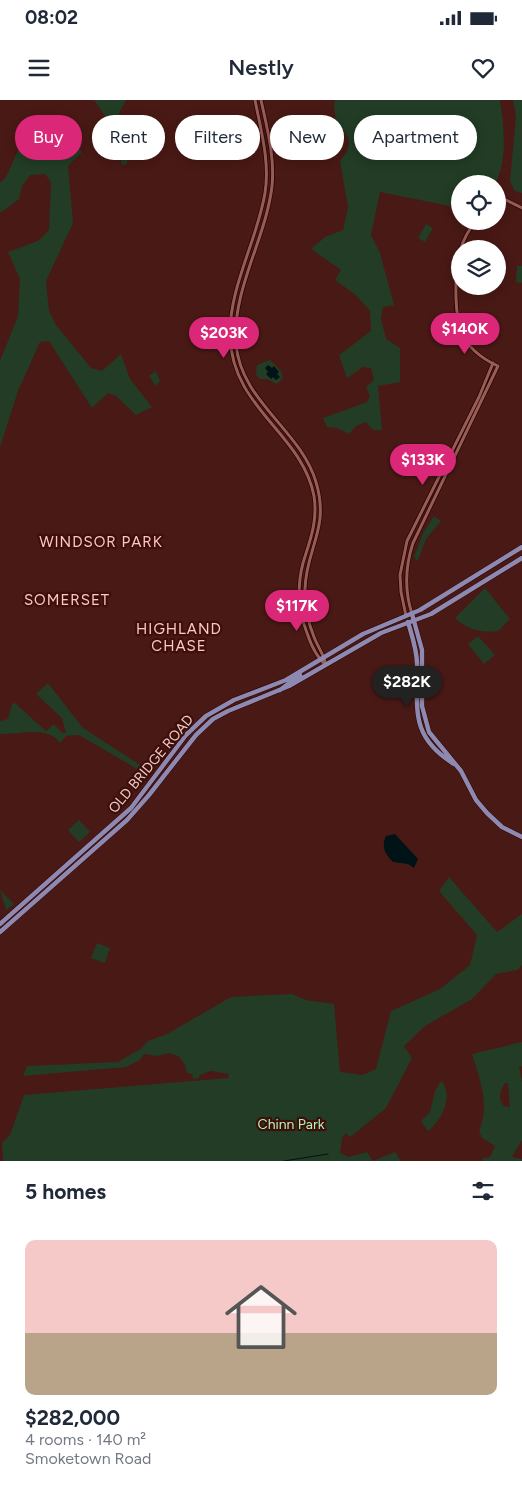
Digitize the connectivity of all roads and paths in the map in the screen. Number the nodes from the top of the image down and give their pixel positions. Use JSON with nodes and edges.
{"nodes":[{"id":1,"x":255,"y":100,"type":"edge"},
{"id":2,"x":261,"y":100,"type":"edge"},
{"id":3,"x":506,"y":200,"type":"edge"},
{"id":4,"x":522,"y":208,"type":"edge"},
{"id":5,"x":469,"y":230,"type":"edge"},
{"id":6,"x":492,"y":364,"type":"junction"},
{"id":7,"x":522,"y":547,"type":"edge"},
{"id":8,"x":522,"y":558,"type":"edge"},
{"id":9,"x":409,"y":615,"type":"junction"},
{"id":10,"x":411,"y":622,"type":"junction"},
{"id":11,"x":323,"y":661,"type":"junction"},
{"id":12,"x":522,"y":836,"type":"edge"},
{"id":13,"x":0,"y":924,"type":"edge"},
{"id":14,"x":0,"y":932,"type":"edge"}],
"edges":[{"from":1,"to":11,"type":"street"},
{"from":2,"to":11,"type":"street"},
{"from":3,"to":4,"type":"street"},
{"from":5,"to":6,"type":"street"},
{"from":6,"to":9,"type":"street"},
{"from":6,"to":9,"type":"street"},
{"from":7,"to":9,"type":"main road","name":"OLD BRIDGE ROAD"},
{"from":8,"to":10,"type":"main road","name":"OLD BRIDGE ROAD"},
{"from":9,"to":10,"type":"main road"},
{"from":9,"to":11,"type":"main road","name":"OLD BRIDGE ROAD"},
{"from":10,"to":11,"type":"main road","name":"OLD BRIDGE ROAD"},
{"from":10,"to":12,"type":"main road"},
{"from":11,"to":13,"type":"main road","name":"OLD BRIDGE ROAD"},
{"from":11,"to":14,"type":"main road","name":"OLD BRIDGE ROAD"}]}
